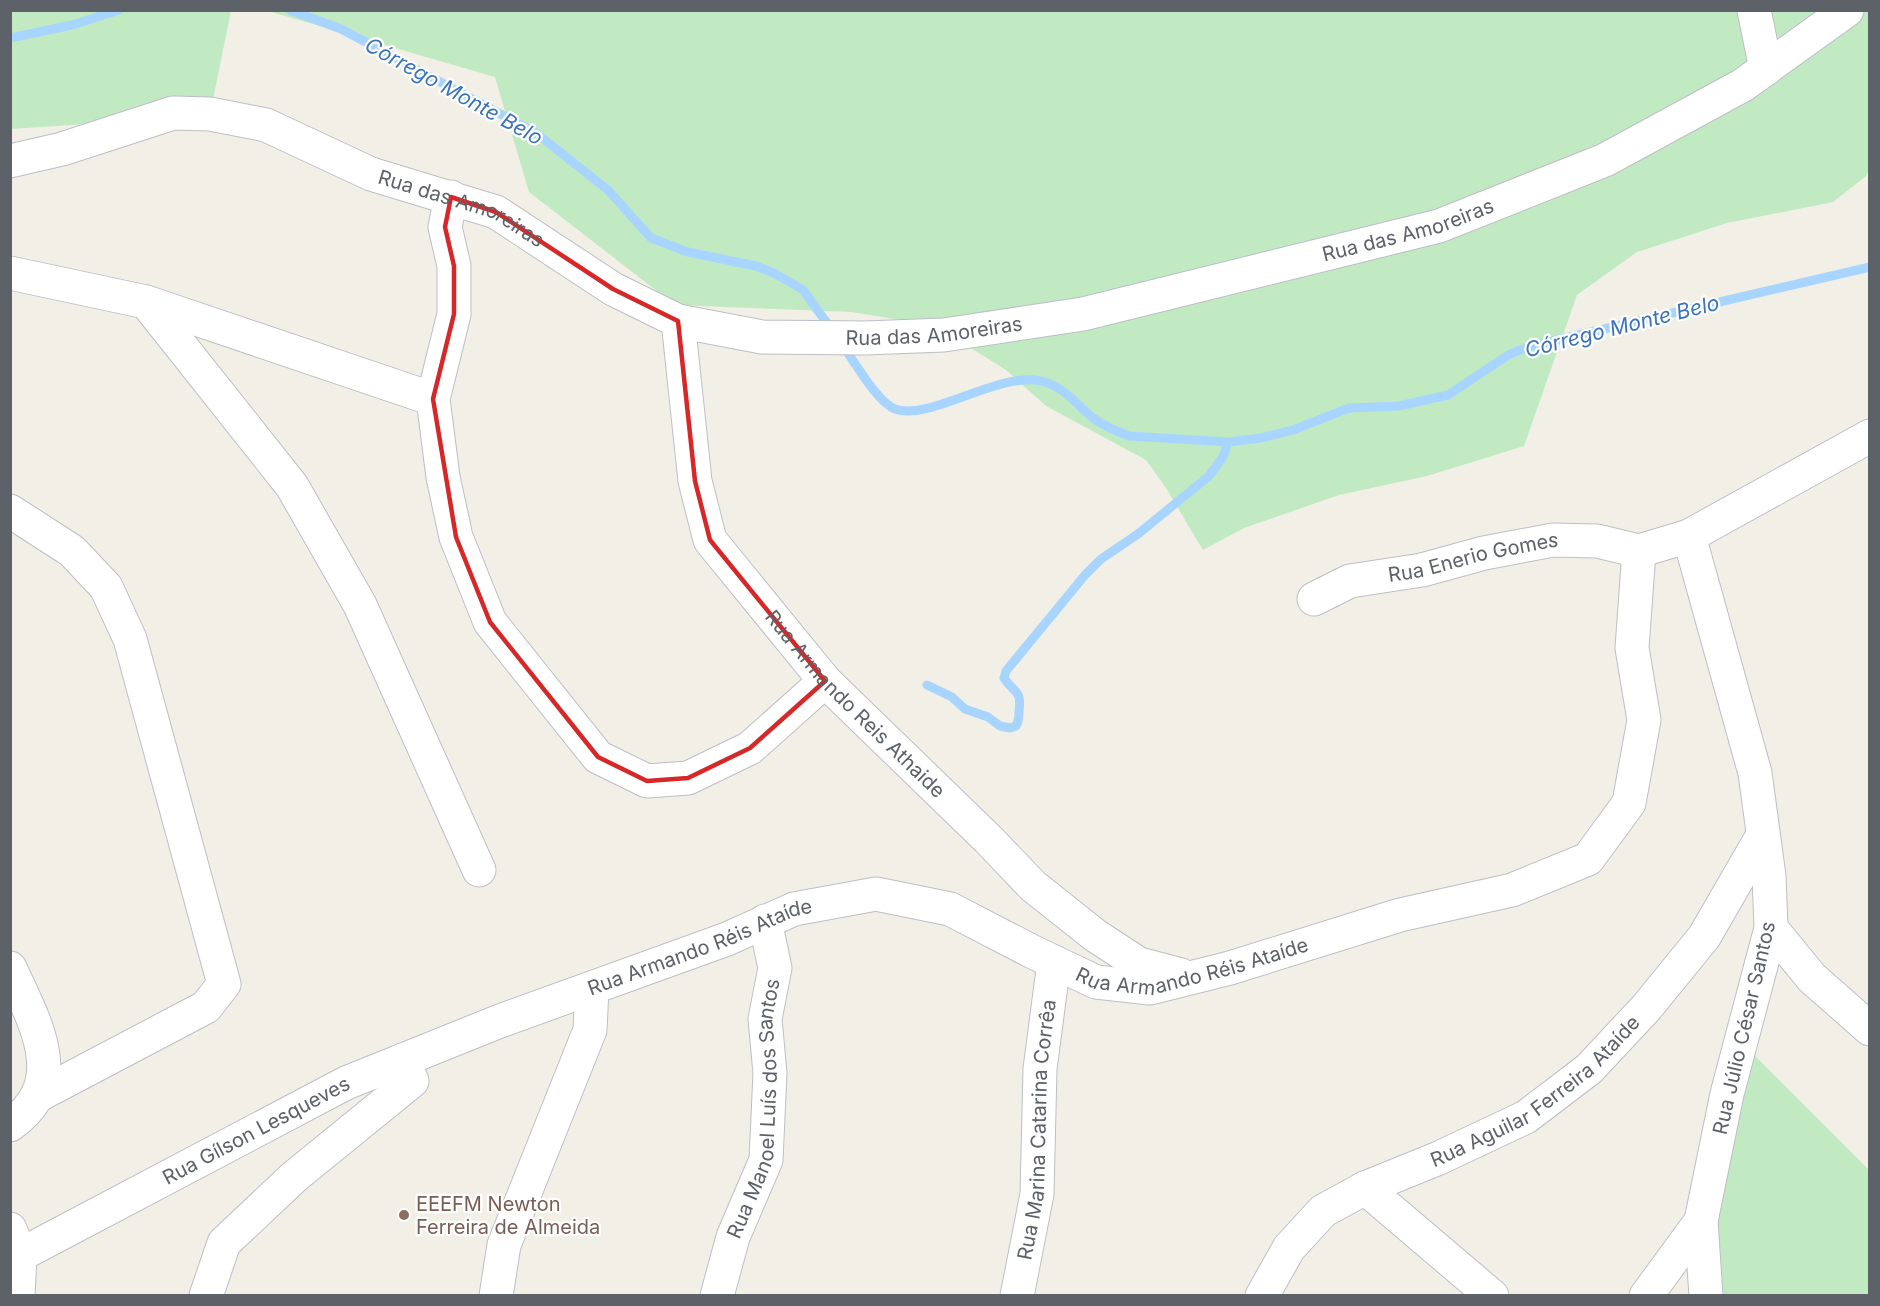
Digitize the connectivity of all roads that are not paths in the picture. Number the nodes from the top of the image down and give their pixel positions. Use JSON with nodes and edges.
{"nodes":[{"id":1,"x":1754,"y":10,"type":"edge"},
{"id":2,"x":1847,"y":10,"type":"edge"},
{"id":3,"x":1766,"y":69,"type":"junction"},
{"id":4,"x":10,"y":161,"type":"edge"},
{"id":5,"x":451,"y":197,"type":"junction"},
{"id":6,"x":10,"y":273,"type":"edge"},
{"id":7,"x":146,"y":302,"type":"junction"},
{"id":8,"x":678,"y":321,"type":"junction"},
{"id":9,"x":433,"y":399,"type":"junction"},
{"id":10,"x":1869,"y":436,"type":"edge"},
{"id":11,"x":10,"y":511,"type":"edge"},
{"id":12,"x":1689,"y":536,"type":"junction"},
{"id":13,"x":1639,"y":551,"type":"junction"},
{"id":14,"x":1314,"y":599,"type":"dead end"},
{"id":15,"x":825,"y":681,"type":"junction"},
{"id":16,"x":1763,"y":835,"type":"junction"},
{"id":17,"x":479,"y":870,"type":"dead end"},
{"id":18,"x":765,"y":921,"type":"junction"},
{"id":19,"x":1771,"y":928,"type":"junction"},
{"id":20,"x":1054,"y":962,"type":"junction"},
{"id":21,"x":10,"y":968,"type":"edge"},
{"id":22,"x":1191,"y":978,"type":"junction"},
{"id":23,"x":592,"y":989,"type":"junction"},
{"id":24,"x":500,"y":1021,"type":"joint"},
{"id":25,"x":1869,"y":1029,"type":"edge"},
{"id":26,"x":408,"y":1070,"type":"junction"},
{"id":27,"x":39,"y":1095,"type":"junction"},
{"id":28,"x":10,"y":1125,"type":"edge"},
{"id":29,"x":1365,"y":1188,"type":"junction"},
{"id":30,"x":1701,"y":1221,"type":"junction"},
{"id":31,"x":15,"y":1242,"type":"edge"},
{"id":32,"x":18,"y":1296,"type":"edge"},
{"id":33,"x":206,"y":1296,"type":"edge"},
{"id":34,"x":496,"y":1296,"type":"edge"},
{"id":35,"x":717,"y":1296,"type":"edge"},
{"id":36,"x":1017,"y":1296,"type":"edge"},
{"id":37,"x":1262,"y":1296,"type":"edge"},
{"id":38,"x":1492,"y":1296,"type":"edge"},
{"id":39,"x":1646,"y":1296,"type":"edge"},
{"id":40,"x":1706,"y":1296,"type":"edge"}],
"edges":[{"from":1,"to":3,"type":"street"},
{"from":2,"to":3,"type":"street","name":"Rua das Amoreiras"},
{"from":3,"to":8,"type":"street","name":"Rua das Amoreiras"},
{"from":4,"to":5,"type":"street","name":"Rua das Amoreiras"},
{"from":5,"to":8,"type":"street","name":"Rua das Amoreiras"},
{"from":5,"to":9,"type":"street"},
{"from":6,"to":7,"type":"street"},
{"from":7,"to":9,"type":"street"},
{"from":7,"to":17,"type":"street"},
{"from":8,"to":15,"type":"street","name":"Rua Armando Reis Athaide"},
{"from":9,"to":15,"type":"street"},
{"from":10,"to":12,"type":"street"},
{"from":11,"to":27,"type":"street"},
{"from":12,"to":13,"type":"street"},
{"from":12,"to":16,"type":"street","name":"Rua Júlio César Santos"},
{"from":13,"to":14,"type":"street","name":"Rua Enerio Gomes"},
{"from":13,"to":22,"type":"street","name":"Rua Armando Réis Ataíde"},
{"from":15,"to":22,"type":"street","name":"Rua Armando Reis Athaide"},
{"from":16,"to":19,"type":"street","name":"Rua Júlio César Santos"},
{"from":16,"to":29,"type":"street","name":"Rua Aguilar Ferreira Ataíde"},
{"from":18,"to":20,"type":"street","name":"Rua Armando Réis Ataíde"},
{"from":18,"to":23,"type":"street","name":"Rua Armando Réis Ataíde"},
{"from":18,"to":35,"type":"street","name":"Rua Manoel Luís dos Santos"},
{"from":19,"to":25,"type":"street"},
{"from":19,"to":30,"type":"street","name":"Rua Júlio César Santos"},
{"from":20,"to":22,"type":"street","name":"Rua Armando Réis Ataíde"},
{"from":20,"to":36,"type":"street","name":"Rua Marina Catarina Corrêa"},
{"from":21,"to":27,"type":"street"},
{"from":23,"to":24,"type":"street","name":"Rua Armando Réis Ataíde"},
{"from":23,"to":34,"type":"street"},
{"from":24,"to":26,"type":"street","name":"Rua Gílson Lesqueves"},
{"from":26,"to":31,"type":"street","name":"Rua Gílson Lesqueves"},
{"from":26,"to":33,"type":"street"},
{"from":27,"to":28,"type":"street"},
{"from":29,"to":37,"type":"street","name":"Rua Aguilar Ferreira Ataíde"},
{"from":29,"to":38,"type":"street"},
{"from":30,"to":39,"type":"street"},
{"from":30,"to":40,"type":"street"},
{"from":31,"to":32,"type":"street"}]}
